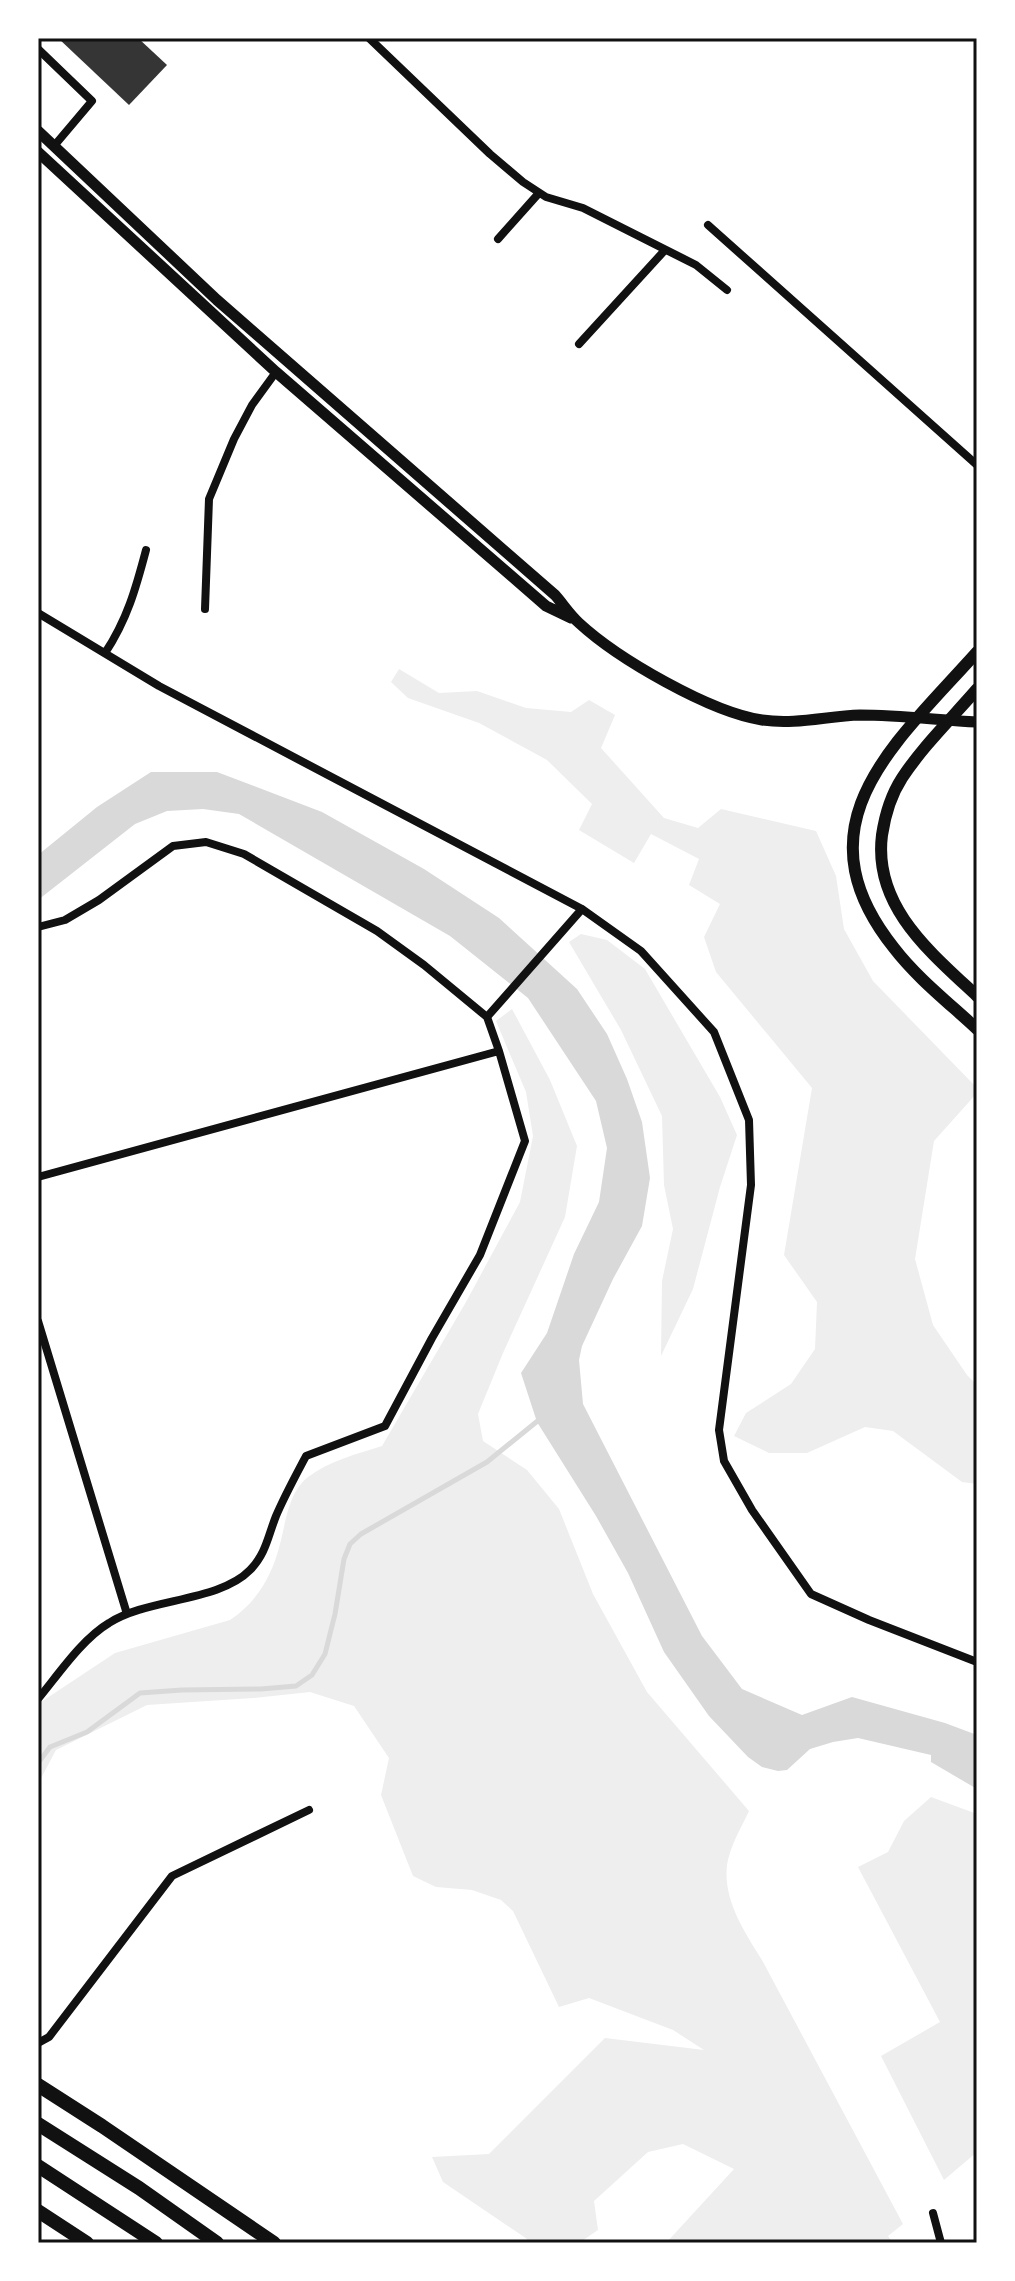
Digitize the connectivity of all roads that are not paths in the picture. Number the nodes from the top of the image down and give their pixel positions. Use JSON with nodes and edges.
{"nodes":[{"id":1,"x":369,"y":38,"type":"edge"},
{"id":2,"x":38,"y":49,"type":"edge"},
{"id":3,"x":38,"y":131,"type":"edge"},
{"id":4,"x":54,"y":146,"type":"junction"},
{"id":5,"x":38,"y":152,"type":"edge"},
{"id":6,"x":539,"y":193,"type":"junction"},
{"id":7,"x":708,"y":225,"type":"dead end"},
{"id":8,"x":498,"y":239,"type":"dead end"},
{"id":9,"x":665,"y":250,"type":"junction"},
{"id":10,"x":727,"y":290,"type":"dead end"},
{"id":11,"x":217,"y":300,"type":"junction"},
{"id":12,"x":207,"y":310,"type":"junction"},
{"id":13,"x":579,"y":344,"type":"dead end"},
{"id":14,"x":276,"y":372,"type":"junction"},
{"id":15,"x":977,"y":465,"type":"edge"},
{"id":16,"x":458,"y":511,"type":"junction"},
{"id":17,"x":449,"y":523,"type":"junction"},
{"id":18,"x":146,"y":550,"type":"dead end"},
{"id":19,"x":205,"y":609,"type":"dead end"},
{"id":20,"x":38,"y":613,"type":"edge"},
{"id":21,"x":578,"y":622,"type":"junction"},
{"id":22,"x":977,"y":652,"type":"edge"},
{"id":23,"x":105,"y":653,"type":"junction"},
{"id":24,"x":977,"y":689,"type":"edge"},
{"id":25,"x":917,"y":719,"type":"junction"},
{"id":26,"x":949,"y":721,"type":"junction"},
{"id":27,"x":977,"y":722,"type":"edge"},
{"id":28,"x":582,"y":909,"type":"junction"},
{"id":29,"x":38,"y":927,"type":"edge"},
{"id":30,"x":977,"y":996,"type":"edge"},
{"id":31,"x":487,"y":1017,"type":"junction"},
{"id":32,"x":977,"y":1029,"type":"edge"},
{"id":33,"x":499,"y":1051,"type":"junction"},
{"id":34,"x":38,"y":1177,"type":"edge"},
{"id":35,"x":38,"y":1321,"type":"edge"},
{"id":36,"x":127,"y":1614,"type":"junction"},
{"id":37,"x":977,"y":1662,"type":"edge"},
{"id":38,"x":38,"y":1699,"type":"edge"},
{"id":39,"x":309,"y":1810,"type":"dead end"},
{"id":40,"x":38,"y":2043,"type":"edge"},
{"id":41,"x":38,"y":2085,"type":"edge"},
{"id":42,"x":38,"y":2117,"type":"edge"},
{"id":43,"x":38,"y":2124,"type":"edge"},
{"id":44,"x":38,"y":2166,"type":"edge"},
{"id":45,"x":38,"y":2175,"type":"edge"},
{"id":46,"x":139,"y":2188,"type":"junction"},
{"id":47,"x":933,"y":2213,"type":"dead end"},
{"id":48,"x":43,"y":2214,"type":"edge"},
{"id":49,"x":115,"y":2215,"type":"junction"},
{"id":50,"x":87,"y":2243,"type":"edge"},
{"id":51,"x":156,"y":2243,"type":"edge"},
{"id":52,"x":217,"y":2243,"type":"edge"},
{"id":53,"x":274,"y":2243,"type":"edge"},
{"id":54,"x":941,"y":2243,"type":"edge"}],
"edges":[{"from":1,"to":6,"type":"street"},
{"from":2,"to":4,"type":"street"},
{"from":3,"to":4,"type":"street"},
{"from":4,"to":11,"type":"street"},
{"from":5,"to":12,"type":"street"},
{"from":6,"to":8,"type":"street"},
{"from":6,"to":9,"type":"street"},
{"from":7,"to":15,"type":"street"},
{"from":9,"to":10,"type":"street"},
{"from":9,"to":13,"type":"street"},
{"from":11,"to":12,"type":"street"},
{"from":11,"to":16,"type":"street"},
{"from":12,"to":14,"type":"street"},
{"from":14,"to":17,"type":"street"},
{"from":14,"to":19,"type":"street"},
{"from":16,"to":17,"type":"street"},
{"from":16,"to":21,"type":"street"},
{"from":17,"to":21,"type":"street"},
{"from":18,"to":23,"type":"street"},
{"from":20,"to":23,"type":"street"},
{"from":21,"to":25,"type":"street"},
{"from":22,"to":25,"type":"main road"},
{"from":23,"to":28,"type":"street"},
{"from":24,"to":26,"type":"main road"},
{"from":25,"to":26,"type":"street"},
{"from":25,"to":32,"type":"main road"},
{"from":26,"to":27,"type":"street"},
{"from":26,"to":30,"type":"main road"},
{"from":28,"to":31,"type":"street"},
{"from":28,"to":37,"type":"street"},
{"from":29,"to":31,"type":"street"},
{"from":31,"to":33,"type":"street"},
{"from":33,"to":34,"type":"street"},
{"from":33,"to":36,"type":"street"},
{"from":35,"to":36,"type":"street"},
{"from":36,"to":38,"type":"street"},
{"from":39,"to":40,"type":"street"},
{"from":41,"to":53,"type":"highway"},
{"from":42,"to":46,"type":"highway"},
{"from":43,"to":46,"type":"highway"},
{"from":44,"to":49,"type":"highway"},
{"from":45,"to":49,"type":"highway"},
{"from":46,"to":52,"type":"highway"},
{"from":47,"to":54,"type":"street"},
{"from":48,"to":50,"type":"highway"},
{"from":49,"to":51,"type":"highway"}]}
